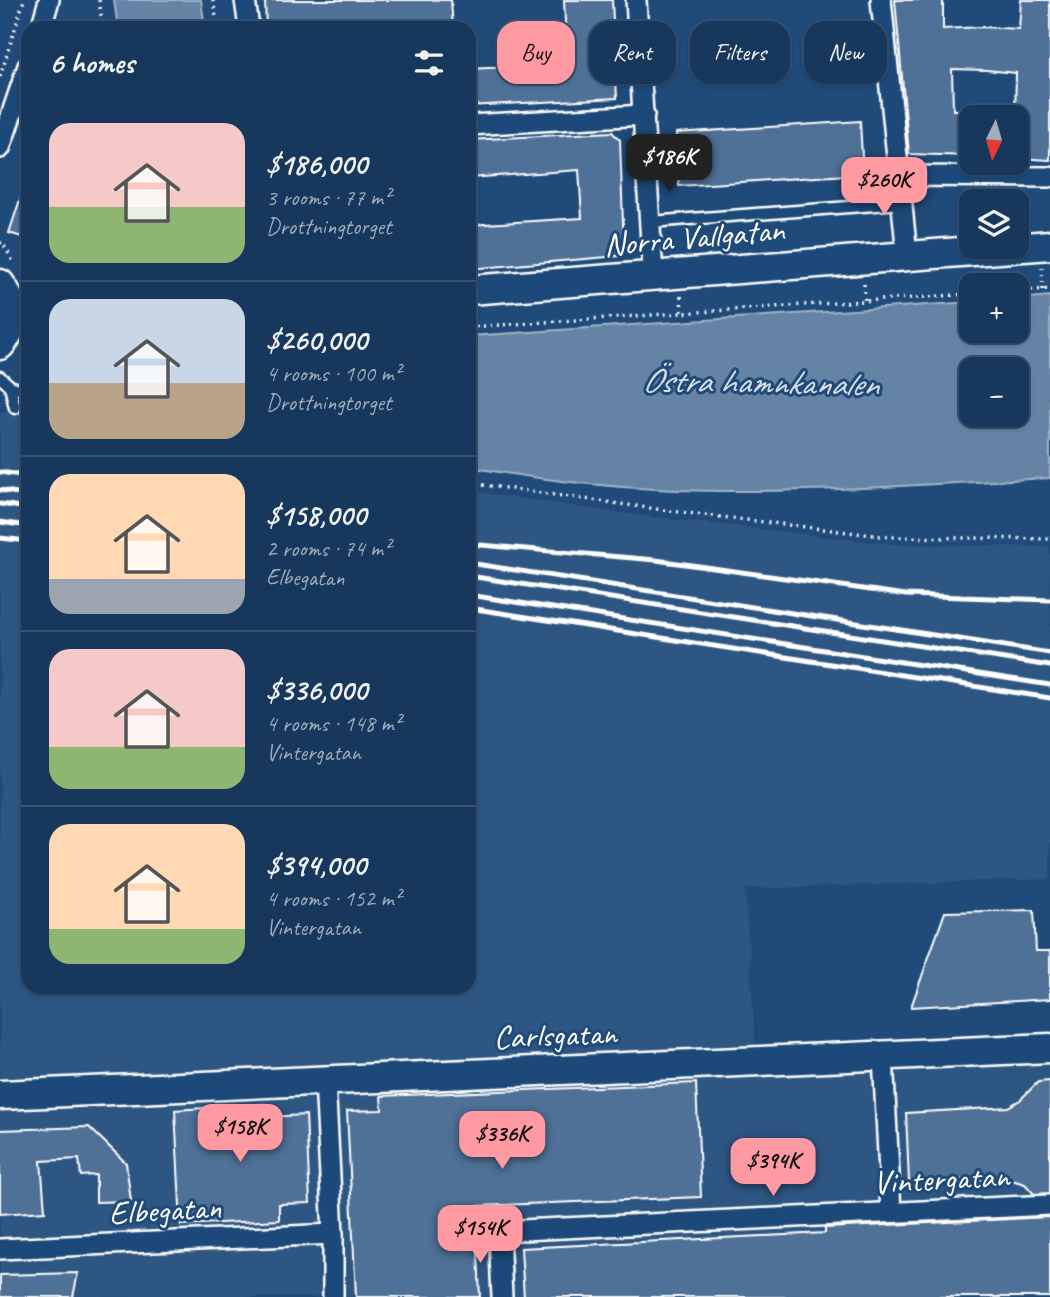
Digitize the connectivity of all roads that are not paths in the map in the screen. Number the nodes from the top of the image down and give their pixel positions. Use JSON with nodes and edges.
{"nodes":[{"id":1,"x":49,"y":0,"type":"edge"},
{"id":2,"x":245,"y":0,"type":"edge"},
{"id":3,"x":636,"y":0,"type":"edge"},
{"id":4,"x":881,"y":0,"type":"edge"},
{"id":5,"x":43,"y":21,"type":"edge"},
{"id":6,"x":248,"y":21,"type":"edge"},
{"id":7,"x":21,"y":86,"type":"edge"},
{"id":8,"x":644,"y":115,"type":"junction"},
{"id":9,"x":476,"y":125,"type":"edge"},
{"id":10,"x":0,"y":148,"type":"edge"},
{"id":11,"x":900,"y":176,"type":"junction"},
{"id":12,"x":1050,"y":177,"type":"edge"},
{"id":13,"x":902,"y":203,"type":"junction"},
{"id":14,"x":650,"y":222,"type":"junction"},
{"id":15,"x":1046,"y":253,"type":"edge"},
{"id":16,"x":907,"y":255,"type":"junction"},
{"id":17,"x":653,"y":275,"type":"junction"},
{"id":18,"x":10,"y":286,"type":"edge"},
{"id":19,"x":476,"y":289,"type":"edge"},
{"id":20,"x":11,"y":338,"type":"edge"},
{"id":21,"x":0,"y":377,"type":"edge"},
{"id":22,"x":10,"y":386,"type":"junction"},
{"id":23,"x":21,"y":390,"type":"edge"},
{"id":24,"x":15,"y":408,"type":"dead end"},
{"id":25,"x":1050,"y":1048,"type":"edge"},
{"id":26,"x":883,"y":1056,"type":"junction"},
{"id":27,"x":326,"y":1080,"type":"junction"},
{"id":28,"x":63,"y":1092,"type":"junction"},
{"id":29,"x":0,"y":1095,"type":"edge"},
{"id":30,"x":0,"y":1102,"type":"edge"},
{"id":31,"x":1050,"y":1205,"type":"edge"},
{"id":32,"x":891,"y":1212,"type":"junction"},
{"id":33,"x":333,"y":1234,"type":"junction"},
{"id":34,"x":0,"y":1249,"type":"edge"},
{"id":35,"x":333,"y":1297,"type":"edge"},
{"id":36,"x":502,"y":1297,"type":"edge"}],
"edges":[{"from":1,"to":5,"type":"street"},
{"from":2,"to":6,"type":"street"},
{"from":3,"to":8,"type":"street"},
{"from":4,"to":11,"type":"street"},
{"from":7,"to":10,"type":"street"},
{"from":8,"to":9,"type":"street"},
{"from":8,"to":14,"type":"street"},
{"from":11,"to":12,"type":"street"},
{"from":11,"to":13,"type":"street"},
{"from":13,"to":14,"type":"lane","name":"Norra Vallgatan"},
{"from":13,"to":16,"type":"street"},
{"from":14,"to":17,"type":"street"},
{"from":15,"to":16,"type":"street","name":"Norra Vallgatan"},
{"from":16,"to":17,"type":"street","name":"Norra Vallgatan"},
{"from":17,"to":19,"type":"street","name":"Norra Vallgatan"},
{"from":18,"to":20,"type":"street"},
{"from":21,"to":22,"type":"lane"},
{"from":22,"to":23,"type":"lane"},
{"from":22,"to":24,"type":"lane"},
{"from":25,"to":26,"type":"street","name":"Carlsgatan"},
{"from":26,"to":27,"type":"street","name":"Carlsgatan"},
{"from":26,"to":32,"type":"street"},
{"from":27,"to":28,"type":"street","name":"Carlsgatan"},
{"from":27,"to":33,"type":"street"},
{"from":28,"to":29,"type":"street","name":"Carlsgatan"},
{"from":28,"to":30,"type":"street","name":"Carlsgatan"},
{"from":31,"to":32,"type":"street","name":"Vintergatan"},
{"from":32,"to":36,"type":"street","name":"Vintergatan"},
{"from":33,"to":34,"type":"street","name":"Elbegatan"},
{"from":33,"to":35,"type":"street"}]}
